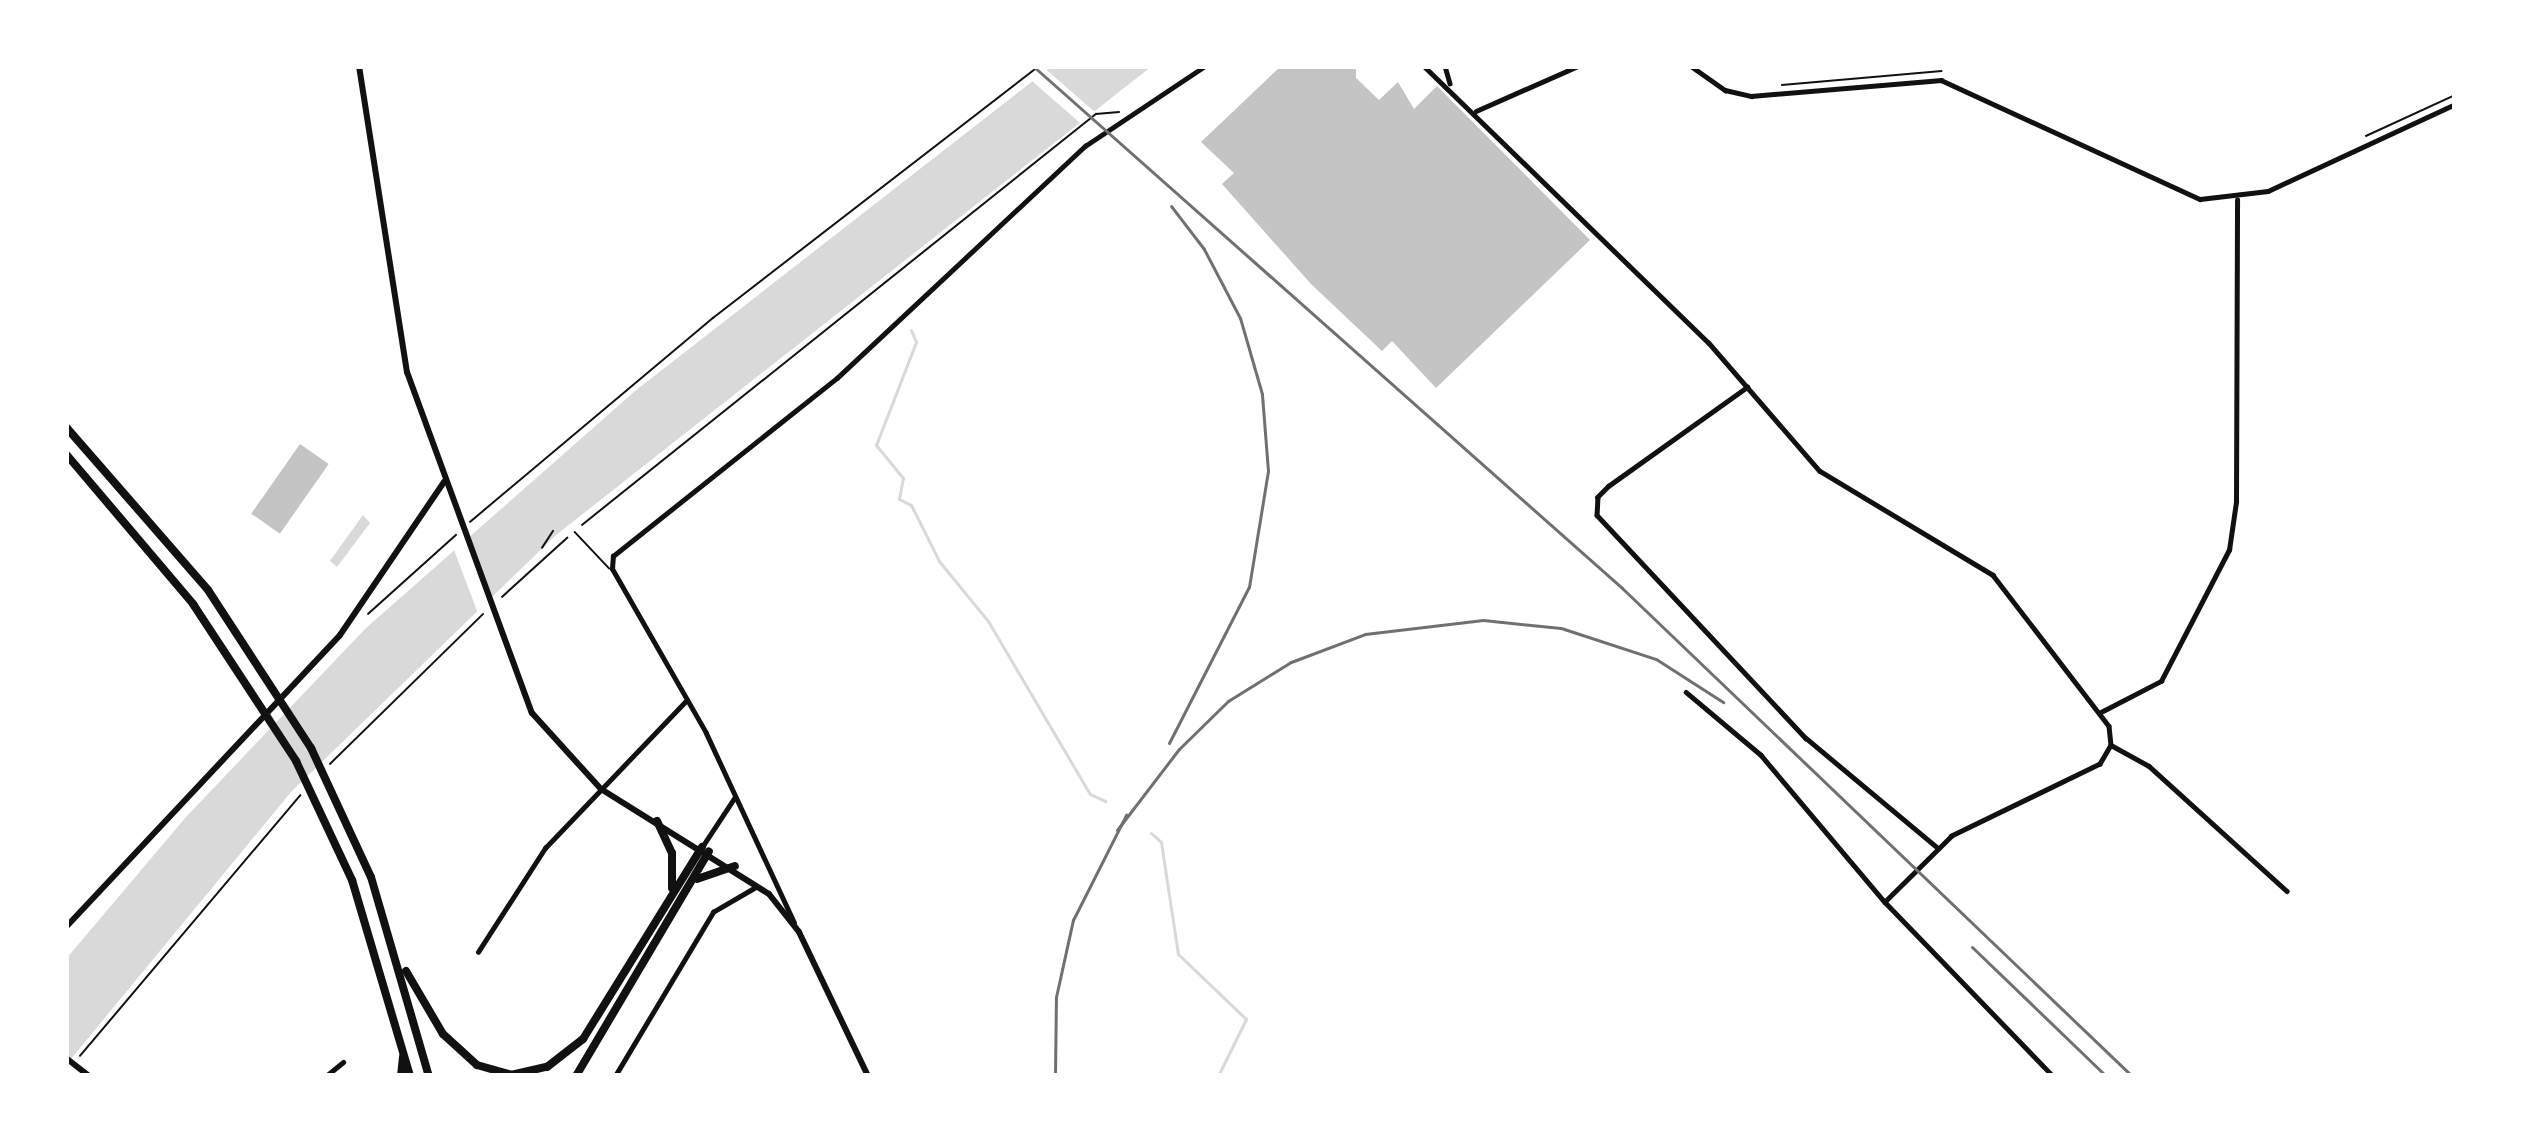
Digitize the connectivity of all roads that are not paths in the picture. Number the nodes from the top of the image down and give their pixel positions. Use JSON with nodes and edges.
{"nodes":[{"id":1,"x":359,"y":66,"type":"edge"},
{"id":2,"x":1205,"y":66,"type":"edge"},
{"id":3,"x":1424,"y":66,"type":"edge"},
{"id":4,"x":1444,"y":66,"type":"edge"},
{"id":5,"x":1578,"y":66,"type":"edge"},
{"id":6,"x":1691,"y":66,"type":"edge"},
{"id":7,"x":1450,"y":83,"type":"junction"},
{"id":8,"x":2455,"y":104,"type":"edge"},
{"id":9,"x":1476,"y":111,"type":"junction"},
{"id":10,"x":2237,"y":200,"type":"junction"},
{"id":11,"x":1748,"y":387,"type":"junction"},
{"id":12,"x":66,"y":427,"type":"edge"},
{"id":13,"x":66,"y":454,"type":"edge"},
{"id":14,"x":444,"y":482,"type":"junction"},
{"id":15,"x":575,"y":532,"type":"road end"},
{"id":16,"x":612,"y":569,"type":"junction"},
{"id":17,"x":1686,"y":692,"type":"dead end"},
{"id":18,"x":687,"y":700,"type":"junction"},
{"id":19,"x":2099,"y":713,"type":"junction"},
{"id":20,"x":2111,"y":745,"type":"junction"},
{"id":21,"x":601,"y":789,"type":"junction"},
{"id":22,"x":736,"y":795,"type":"junction"},
{"id":23,"x":657,"y":821,"type":"junction"},
{"id":24,"x":1937,"y":848,"type":"junction"},
{"id":25,"x":705,"y":849,"type":"junction"},
{"id":26,"x":735,"y":866,"type":"junction"},
{"id":27,"x":760,"y":886,"type":"junction"},
{"id":28,"x":687,"y":888,"type":"junction"},
{"id":29,"x":2287,"y":891,"type":"dead end"},
{"id":30,"x":670,"y":896,"type":"junction"},
{"id":31,"x":1885,"y":902,"type":"junction"},
{"id":32,"x":794,"y":924,"type":"junction"},
{"id":33,"x":66,"y":927,"type":"edge"},
{"id":34,"x":478,"y":952,"type":"dead end"},
{"id":35,"x":401,"y":965,"type":"junction"},
{"id":36,"x":66,"y":1058,"type":"edge"},
{"id":37,"x":343,"y":1062,"type":"dead end"},
{"id":38,"x":88,"y":1076,"type":"edge"},
{"id":39,"x":326,"y":1076,"type":"edge"},
{"id":40,"x":405,"y":1076,"type":"edge"},
{"id":41,"x":429,"y":1076,"type":"edge"},
{"id":42,"x":576,"y":1076,"type":"edge"},
{"id":43,"x":615,"y":1076,"type":"edge"},
{"id":44,"x":868,"y":1076,"type":"edge"},
{"id":45,"x":2053,"y":1076,"type":"edge"}],
"edges":[{"from":1,"to":14,"type":"street"},
{"from":2,"to":16,"type":"street"},
{"from":3,"to":7,"type":"street"},
{"from":4,"to":7,"type":"street"},
{"from":5,"to":9,"type":"street"},
{"from":6,"to":10,"type":"street"},
{"from":7,"to":9,"type":"street"},
{"from":8,"to":10,"type":"street"},
{"from":9,"to":11,"type":"street"},
{"from":10,"to":19,"type":"street"},
{"from":11,"to":19,"type":"street"},
{"from":11,"to":24,"type":"street"},
{"from":12,"to":35,"type":"highway"},
{"from":13,"to":40,"type":"highway"},
{"from":14,"to":21,"type":"street"},
{"from":14,"to":33,"type":"street"},
{"from":15,"to":16,"type":"lane"},
{"from":16,"to":18,"type":"street"},
{"from":17,"to":31,"type":"street"},
{"from":18,"to":21,"type":"street"},
{"from":18,"to":22,"type":"street"},
{"from":19,"to":20,"type":"street"},
{"from":20,"to":24,"type":"street"},
{"from":20,"to":29,"type":"street"},
{"from":21,"to":23,"type":"street"},
{"from":21,"to":34,"type":"street"},
{"from":22,"to":25,"type":"street"},
{"from":22,"to":32,"type":"street"},
{"from":23,"to":25,"type":"street"},
{"from":23,"to":30,"type":"highway"},
{"from":24,"to":31,"type":"street"},
{"from":25,"to":26,"type":"street"},
{"from":25,"to":28,"type":"highway"},
{"from":25,"to":30,"type":"highway"},
{"from":26,"to":27,"type":"street"},
{"from":26,"to":28,"type":"highway"},
{"from":27,"to":32,"type":"street"},
{"from":27,"to":43,"type":"street"},
{"from":28,"to":42,"type":"highway"},
{"from":30,"to":35,"type":"highway"},
{"from":31,"to":45,"type":"street"},
{"from":32,"to":44,"type":"street"},
{"from":35,"to":41,"type":"highway"},
{"from":36,"to":38,"type":"street"},
{"from":37,"to":39,"type":"street"}]}
